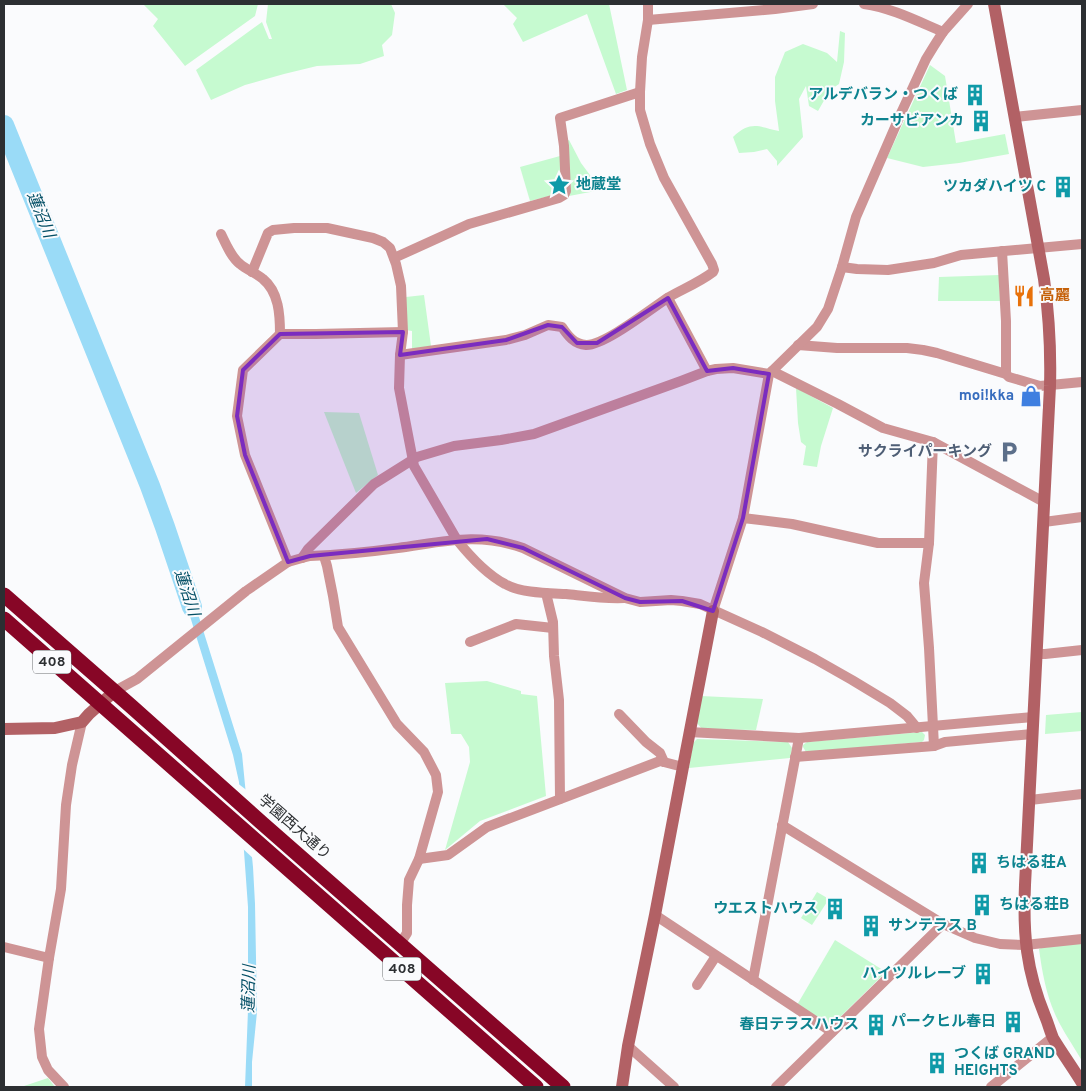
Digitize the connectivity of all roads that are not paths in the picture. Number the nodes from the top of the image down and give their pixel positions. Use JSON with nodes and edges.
{"nodes":[{"id":1,"x":648,"y":4,"type":"edge"},
{"id":2,"x":813,"y":4,"type":"edge"},
{"id":3,"x":864,"y":4,"type":"edge"},
{"id":4,"x":968,"y":4,"type":"edge"},
{"id":5,"x":994,"y":4,"type":"edge"},
{"id":6,"x":648,"y":20,"type":"junction"},
{"id":7,"x":943,"y":32,"type":"junction"},
{"id":8,"x":640,"y":92,"type":"junction"},
{"id":9,"x":1082,"y":110,"type":"edge"},
{"id":10,"x":1015,"y":117,"type":"junction"},
{"id":11,"x":221,"y":234,"type":"dead end"},
{"id":12,"x":1082,"y":244,"type":"edge"},
{"id":13,"x":1038,"y":248,"type":"junction"},
{"id":14,"x":1002,"y":251,"type":"junction"},
{"id":15,"x":394,"y":258,"type":"junction"},
{"id":16,"x":842,"y":267,"type":"junction"},
{"id":17,"x":252,"y":272,"type":"junction"},
{"id":18,"x":668,"y":298,"type":"junction"},
{"id":19,"x":403,"y":332,"type":"junction"},
{"id":20,"x":280,"y":334,"type":"junction"},
{"id":21,"x":798,"y":346,"type":"junction"},
{"id":22,"x":400,"y":355,"type":"junction"},
{"id":23,"x":707,"y":371,"type":"junction"},
{"id":24,"x":770,"y":372,"type":"junction"},
{"id":25,"x":1006,"y":374,"type":"junction"},
{"id":26,"x":1082,"y":382,"type":"edge"},
{"id":27,"x":1050,"y":386,"type":"junction"},
{"id":28,"x":934,"y":442,"type":"junction"},
{"id":29,"x":412,"y":460,"type":"junction"},
{"id":30,"x":1044,"y":502,"type":"junction"},
{"id":31,"x":1082,"y":517,"type":"edge"},
{"id":32,"x":743,"y":518,"type":"junction"},
{"id":33,"x":1044,"y":522,"type":"junction"},
{"id":34,"x":457,"y":540,"type":"junction"},
{"id":35,"x":929,"y":543,"type":"junction"},
{"id":36,"x":324,"y":556,"type":"junction"},
{"id":37,"x":302,"y":558,"type":"junction"},
{"id":38,"x":288,"y":562,"type":"junction"},
{"id":39,"x":546,"y":593,"type":"junction"},
{"id":40,"x":4,"y":595,"type":"edge"},
{"id":41,"x":625,"y":598,"type":"junction"},
{"id":42,"x":713,"y":611,"type":"junction"},
{"id":43,"x":4,"y":619,"type":"edge"},
{"id":44,"x":553,"y":628,"type":"junction"},
{"id":45,"x":470,"y":642,"type":"dead end"},
{"id":46,"x":1082,"y":650,"type":"edge"},
{"id":47,"x":1036,"y":654,"type":"junction"},
{"id":48,"x":115,"y":691,"type":"junction"},
{"id":49,"x":101,"y":704,"type":"junction"},
{"id":50,"x":619,"y":714,"type":"dead end"},
{"id":51,"x":1033,"y":717,"type":"junction"},
{"id":52,"x":82,"y":722,"type":"junction"},
{"id":53,"x":932,"y":727,"type":"junction"},
{"id":54,"x":917,"y":728,"type":"junction"},
{"id":55,"x":4,"y":729,"type":"edge"},
{"id":56,"x":689,"y":732,"type":"junction"},
{"id":57,"x":1032,"y":734,"type":"junction"},
{"id":58,"x":799,"y":738,"type":"junction"},
{"id":59,"x":934,"y":746,"type":"junction"},
{"id":60,"x":795,"y":757,"type":"junction"},
{"id":61,"x":664,"y":762,"type":"junction"},
{"id":62,"x":683,"y":766,"type":"junction"},
{"id":63,"x":1082,"y":794,"type":"edge"},
{"id":64,"x":560,"y":799,"type":"junction"},
{"id":65,"x":1030,"y":800,"type":"junction"},
{"id":66,"x":782,"y":825,"type":"junction"},
{"id":67,"x":419,"y":858,"type":"junction"},
{"id":68,"x":655,"y":915,"type":"junction"},
{"id":69,"x":943,"y":924,"type":"junction"},
{"id":70,"x":1082,"y":938,"type":"edge"},
{"id":71,"x":400,"y":944,"type":"junction"},
{"id":72,"x":1025,"y":945,"type":"junction"},
{"id":73,"x":4,"y":947,"type":"edge"},
{"id":74,"x":716,"y":956,"type":"junction"},
{"id":75,"x":49,"y":958,"type":"junction"},
{"id":76,"x":753,"y":980,"type":"junction"},
{"id":77,"x":696,"y":985,"type":"dead end"},
{"id":78,"x":832,"y":1032,"type":"junction"},
{"id":79,"x":1053,"y":1037,"type":"junction"},
{"id":80,"x":628,"y":1046,"type":"junction"},
{"id":81,"x":1082,"y":1080,"type":"edge"},
{"id":82,"x":64,"y":1087,"type":"edge"},
{"id":83,"x":536,"y":1087,"type":"edge"},
{"id":84,"x":563,"y":1087,"type":"edge"},
{"id":85,"x":622,"y":1087,"type":"edge"},
{"id":86,"x":674,"y":1087,"type":"edge"},
{"id":87,"x":776,"y":1087,"type":"edge"},
{"id":88,"x":991,"y":1087,"type":"edge"}],
"edges":[{"from":1,"to":6,"type":"street"},
{"from":2,"to":6,"type":"street"},
{"from":3,"to":7,"type":"street"},
{"from":4,"to":7,"type":"street"},
{"from":5,"to":10,"type":"street"},
{"from":6,"to":8,"type":"street"},
{"from":7,"to":16,"type":"street"},
{"from":8,"to":15,"type":"street"},
{"from":8,"to":18,"type":"street"},
{"from":9,"to":10,"type":"street"},
{"from":10,"to":13,"type":"street"},
{"from":11,"to":17,"type":"street"},
{"from":12,"to":13,"type":"street"},
{"from":13,"to":14,"type":"street"},
{"from":13,"to":27,"type":"street"},
{"from":14,"to":16,"type":"street"},
{"from":14,"to":25,"type":"street"},
{"from":15,"to":17,"type":"street"},
{"from":15,"to":19,"type":"street"},
{"from":16,"to":21,"type":"street"},
{"from":17,"to":20,"type":"street"},
{"from":18,"to":22,"type":"street"},
{"from":18,"to":23,"type":"street"},
{"from":19,"to":20,"type":"street"},
{"from":19,"to":22,"type":"street"},
{"from":20,"to":38,"type":"street"},
{"from":21,"to":24,"type":"street"},
{"from":21,"to":25,"type":"street"},
{"from":22,"to":29,"type":"street"},
{"from":23,"to":24,"type":"street"},
{"from":23,"to":29,"type":"street"},
{"from":24,"to":28,"type":"street"},
{"from":24,"to":32,"type":"street"},
{"from":25,"to":27,"type":"street"},
{"from":26,"to":27,"type":"street"},
{"from":27,"to":30,"type":"street"},
{"from":28,"to":30,"type":"street"},
{"from":28,"to":35,"type":"street"},
{"from":29,"to":34,"type":"street"},
{"from":29,"to":37,"type":"street"},
{"from":30,"to":33,"type":"street"},
{"from":31,"to":33,"type":"street"},
{"from":32,"to":35,"type":"street"},
{"from":32,"to":42,"type":"street"},
{"from":33,"to":47,"type":"street"},
{"from":34,"to":36,"type":"street"},
{"from":34,"to":39,"type":"street"},
{"from":34,"to":41,"type":"street"},
{"from":35,"to":53,"type":"street"},
{"from":36,"to":37,"type":"street"},
{"from":36,"to":67,"type":"street"},
{"from":37,"to":38,"type":"street"},
{"from":38,"to":48,"type":"street"},
{"from":39,"to":41,"type":"street"},
{"from":39,"to":44,"type":"street"},
{"from":40,"to":48,"type":"highway","name":"学園西大通り","number":"408"},
{"from":41,"to":42,"type":"street"},
{"from":42,"to":54,"type":"street"},
{"from":42,"to":56,"type":"street"},
{"from":43,"to":49,"type":"highway","number":"408"},
{"from":44,"to":45,"type":"street"},
{"from":44,"to":64,"type":"street"},
{"from":46,"to":47,"type":"street"},
{"from":47,"to":51,"type":"street"},
{"from":48,"to":49,"type":"street"},
{"from":48,"to":71,"type":"highway","name":"学園西大通り","number":"408"},
{"from":49,"to":52,"type":"street"},
{"from":49,"to":83,"type":"highway","number":"408"},
{"from":50,"to":61,"type":"street"},
{"from":51,"to":53,"type":"street"},
{"from":51,"to":57,"type":"street"},
{"from":52,"to":55,"type":"street"},
{"from":52,"to":75,"type":"street"},
{"from":53,"to":54,"type":"street"},
{"from":53,"to":59,"type":"street"},
{"from":54,"to":58,"type":"street"},
{"from":56,"to":58,"type":"street"},
{"from":56,"to":62,"type":"street"},
{"from":57,"to":59,"type":"street"},
{"from":57,"to":65,"type":"street"},
{"from":58,"to":60,"type":"street"},
{"from":59,"to":60,"type":"street"},
{"from":60,"to":66,"type":"street"},
{"from":61,"to":62,"type":"street"},
{"from":61,"to":64,"type":"street"},
{"from":62,"to":68,"type":"street"},
{"from":63,"to":65,"type":"street"},
{"from":64,"to":67,"type":"street"},
{"from":65,"to":72,"type":"street"},
{"from":66,"to":69,"type":"street"},
{"from":66,"to":76,"type":"street"},
{"from":67,"to":71,"type":"street"},
{"from":68,"to":74,"type":"street"},
{"from":68,"to":80,"type":"street"},
{"from":69,"to":72,"type":"street"},
{"from":69,"to":78,"type":"street"},
{"from":70,"to":72,"type":"street"},
{"from":71,"to":84,"type":"highway","name":"学園西大通り","number":"408"},
{"from":72,"to":79,"type":"street"},
{"from":73,"to":75,"type":"street"},
{"from":74,"to":76,"type":"street"},
{"from":74,"to":77,"type":"street"},
{"from":75,"to":82,"type":"street"},
{"from":76,"to":78,"type":"street"},
{"from":78,"to":87,"type":"street"},
{"from":79,"to":81,"type":"street"},
{"from":79,"to":88,"type":"street"},
{"from":80,"to":85,"type":"street"},
{"from":80,"to":86,"type":"street"}]}
